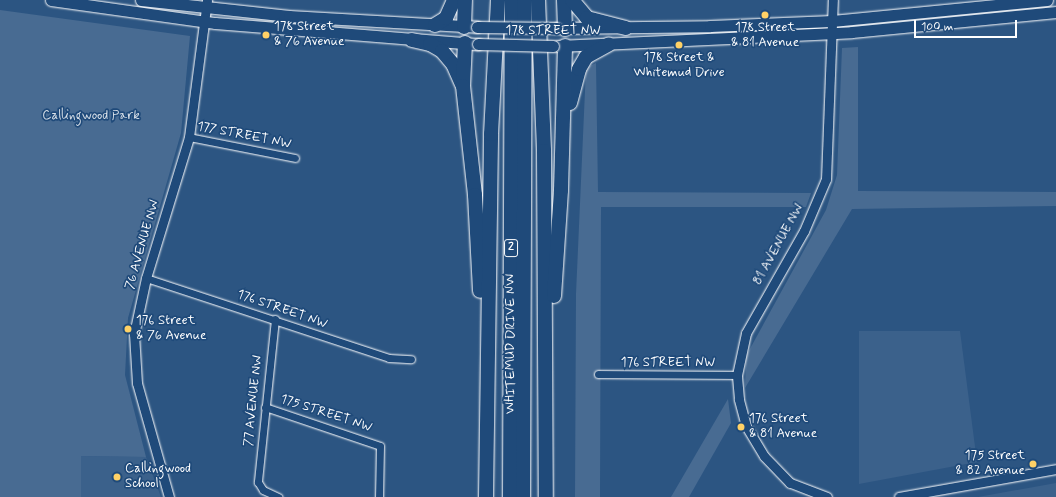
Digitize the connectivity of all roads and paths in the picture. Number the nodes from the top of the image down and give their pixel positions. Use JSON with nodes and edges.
{"nodes":[{"id":1,"x":51,"y":0,"type":"edge"},
{"id":2,"x":141,"y":0,"type":"edge"},
{"id":3,"x":454,"y":0,"type":"edge"},
{"id":4,"x":465,"y":0,"type":"edge"},
{"id":5,"x":498,"y":0,"type":"edge"},
{"id":6,"x":512,"y":0,"type":"edge"},
{"id":7,"x":525,"y":0,"type":"edge"},
{"id":8,"x":538,"y":0,"type":"edge"},
{"id":9,"x":564,"y":0,"type":"edge"},
{"id":10,"x":572,"y":0,"type":"edge"},
{"id":11,"x":833,"y":0,"type":"edge"},
{"id":12,"x":1047,"y":0,"type":"edge"},
{"id":13,"x":206,"y":4,"type":"edge"},
{"id":14,"x":1056,"y":12,"type":"edge"},
{"id":15,"x":204,"y":21,"type":"junction"},
{"id":16,"x":832,"y":21,"type":"junction"},
{"id":17,"x":436,"y":25,"type":"junction"},
{"id":18,"x":471,"y":27,"type":"junction"},
{"id":19,"x":560,"y":28,"type":"junction"},
{"id":20,"x":626,"y":28,"type":"junction"},
{"id":21,"x":832,"y":33,"type":"junction"},
{"id":22,"x":412,"y":40,"type":"junction"},
{"id":23,"x":472,"y":44,"type":"junction"},
{"id":24,"x":609,"y":44,"type":"junction"},
{"id":25,"x":559,"y":46,"type":"junction"},
{"id":26,"x":463,"y":86,"type":"junction"},
{"id":27,"x":189,"y":137,"type":"junction"},
{"id":28,"x":562,"y":150,"type":"junction"},
{"id":29,"x":295,"y":158,"type":"dead end"},
{"id":30,"x":146,"y":278,"type":"junction"},
{"id":31,"x":275,"y":319,"type":"junction"},
{"id":32,"x":411,"y":359,"type":"dead end"},
{"id":33,"x":598,"y":374,"type":"dead end"},
{"id":34,"x":737,"y":375,"type":"junction"},
{"id":35,"x":265,"y":407,"type":"junction"},
{"id":36,"x":486,"y":431,"type":"junction"},
{"id":37,"x":545,"y":456,"type":"junction"},
{"id":38,"x":1056,"y":469,"type":"edge"},
{"id":39,"x":169,"y":497,"type":"edge"},
{"id":40,"x":278,"y":497,"type":"edge"},
{"id":41,"x":379,"y":497,"type":"edge"},
{"id":42,"x":486,"y":497,"type":"edge"},
{"id":43,"x":510,"y":497,"type":"edge"},
{"id":44,"x":523,"y":497,"type":"edge"},
{"id":45,"x":546,"y":497,"type":"edge"},
{"id":46,"x":827,"y":497,"type":"edge"},
{"id":47,"x":899,"y":497,"type":"edge"}],
"edges":[{"from":1,"to":15,"type":"main road","name":"178 STREET NW"},
{"from":2,"to":13,"type":"main road","name":"178 STREET NW"},
{"from":3,"to":17,"type":"highway"},
{"from":4,"to":18,"type":"highway"},
{"from":5,"to":36,"type":"highway"},
{"from":6,"to":43,"type":"highway","name":"WHITEMUD DRIVE NW","number":"2"},
{"from":7,"to":44,"type":"highway","name":"WHITEMUD DRIVE NW","number":"2"},
{"from":8,"to":37,"type":"highway"},
{"from":9,"to":19,"type":"highway"},
{"from":10,"to":20,"type":"highway"},
{"from":11,"to":16,"type":"street","name":"81 AVENUE NW"},
{"from":12,"to":16,"type":"main road","name":"178 STREET NW"},
{"from":13,"to":15,"type":"street","name":"76 AVENUE NW"},
{"from":13,"to":17,"type":"main road","name":"178 STREET NW"},
{"from":14,"to":21,"type":"main road","name":"178 STREET NW"},
{"from":15,"to":22,"type":"main road","name":"178 STREET NW"},
{"from":15,"to":27,"type":"street","name":"76 AVENUE NW"},
{"from":16,"to":20,"type":"main road","name":"178 STREET NW"},
{"from":16,"to":21,"type":"street","name":"81 AVENUE NW"},
{"from":17,"to":18,"type":"main road","name":"178 STREET NW"},
{"from":18,"to":19,"type":"main road","name":"178 STREET NW","bridge":true},
{"from":18,"to":23,"type":"main road"},
{"from":19,"to":20,"type":"main road","name":"178 STREET NW"},
{"from":19,"to":25,"type":"main road"},
{"from":21,"to":24,"type":"main road","name":"178 STREET NW"},
{"from":21,"to":34,"type":"street","name":"81 AVENUE NW"},
{"from":22,"to":23,"type":"main road","name":"178 STREET NW"},
{"from":22,"to":26,"type":"highway"},
{"from":23,"to":25,"type":"main road","name":"178 STREET NW","bridge":true},
{"from":23,"to":26,"type":"highway"},
{"from":24,"to":25,"type":"main road","name":"178 STREET NW"},
{"from":24,"to":28,"type":"highway"},
{"from":25,"to":28,"type":"highway"},
{"from":26,"to":36,"type":"highway"},
{"from":27,"to":29,"type":"street","name":"177 STREET NW"},
{"from":27,"to":30,"type":"street","name":"76 AVENUE NW"},
{"from":28,"to":37,"type":"highway"},
{"from":30,"to":31,"type":"street","name":"176 STREET NW"},
{"from":30,"to":39,"type":"street","name":"76 AVENUE NW"},
{"from":31,"to":32,"type":"street","name":"176 STREET NW"},
{"from":31,"to":35,"type":"street","name":"77 AVENUE NW"},
{"from":33,"to":34,"type":"street","name":"176 STREET NW"},
{"from":34,"to":46,"type":"street","name":"81 AVENUE NW"},
{"from":35,"to":40,"type":"street","name":"77 AVENUE NW"},
{"from":35,"to":41,"type":"street","name":"175 STREET NW"},
{"from":36,"to":42,"type":"highway"},
{"from":37,"to":45,"type":"highway"},
{"from":38,"to":47,"type":"street"}]}
